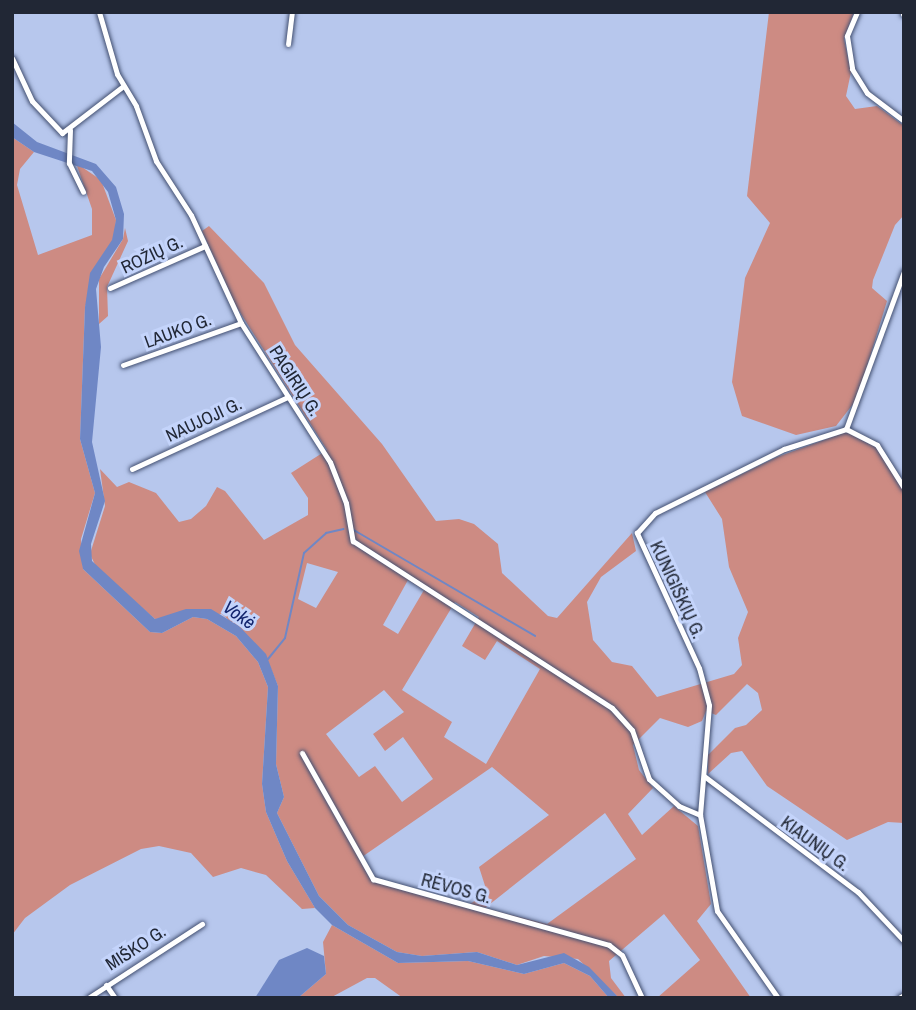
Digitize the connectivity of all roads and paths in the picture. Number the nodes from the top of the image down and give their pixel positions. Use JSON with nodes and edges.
{"nodes":[{"id":1,"x":99,"y":12,"type":"edge"},
{"id":2,"x":292,"y":12,"type":"edge"},
{"id":3,"x":857,"y":12,"type":"edge"},
{"id":4,"x":288,"y":44,"type":"dead end"},
{"id":5,"x":12,"y":58,"type":"edge"},
{"id":6,"x":122,"y":87,"type":"junction"},
{"id":7,"x":904,"y":121,"type":"edge"},
{"id":8,"x":71,"y":130,"type":"junction"},
{"id":9,"x":83,"y":192,"type":"dead end"},
{"id":10,"x":205,"y":246,"type":"junction"},
{"id":11,"x":904,"y":271,"type":"edge"},
{"id":12,"x":110,"y":288,"type":"dead end"},
{"id":13,"x":241,"y":323,"type":"junction"},
{"id":14,"x":123,"y":365,"type":"dead end"},
{"id":15,"x":288,"y":397,"type":"junction"},
{"id":16,"x":846,"y":429,"type":"junction"},
{"id":17,"x":132,"y":469,"type":"dead end"},
{"id":18,"x":904,"y":488,"type":"edge"},
{"id":19,"x":302,"y":753,"type":"dead end"},
{"id":20,"x":704,"y":776,"type":"junction"},
{"id":21,"x":701,"y":815,"type":"junction"},
{"id":22,"x":202,"y":924,"type":"dead end"},
{"id":23,"x":904,"y":941,"type":"edge"},
{"id":24,"x":106,"y":985,"type":"junction"},
{"id":25,"x":904,"y":995,"type":"edge"},
{"id":26,"x":88,"y":998,"type":"edge"},
{"id":27,"x":115,"y":998,"type":"edge"},
{"id":28,"x":642,"y":998,"type":"edge"},
{"id":29,"x":778,"y":998,"type":"edge"},
{"id":30,"x":899,"y":998,"type":"edge"}],
"edges":[{"from":1,"to":6,"type":"street","name":"PAGIRIŲ G."},
{"from":2,"to":4,"type":"street"},
{"from":3,"to":7,"type":"street"},
{"from":5,"to":8,"type":"street"},
{"from":6,"to":8,"type":"street"},
{"from":6,"to":10,"type":"street","name":"PAGIRIŲ G."},
{"from":8,"to":9,"type":"street"},
{"from":10,"to":12,"type":"street","name":"ROŽIŲ G."},
{"from":10,"to":13,"type":"street","name":"PAGIRIŲ G."},
{"from":11,"to":16,"type":"street"},
{"from":13,"to":14,"type":"street","name":"LAUKO G."},
{"from":13,"to":15,"type":"street","name":"PAGIRIŲ G."},
{"from":15,"to":17,"type":"street","name":"NAUJOJI G."},
{"from":15,"to":21,"type":"street","name":"PAGIRIŲ G."},
{"from":16,"to":18,"type":"street"},
{"from":16,"to":20,"type":"street","name":"KUNIGIŠKIŲ G."},
{"from":19,"to":28,"type":"street","name":"RĖVOS G."},
{"from":20,"to":21,"type":"street","name":"KUNIGIŠKIŲ G."},
{"from":20,"to":23,"type":"street","name":"KIAUNIŲ G."},
{"from":21,"to":29,"type":"street","name":"KUNIGIŠKIŲ G."},
{"from":22,"to":24,"type":"street","name":"MIŠKO G."},
{"from":24,"to":26,"type":"street","name":"MIŠKO G."},
{"from":24,"to":27,"type":"street"},
{"from":25,"to":30,"type":"street"}]}
